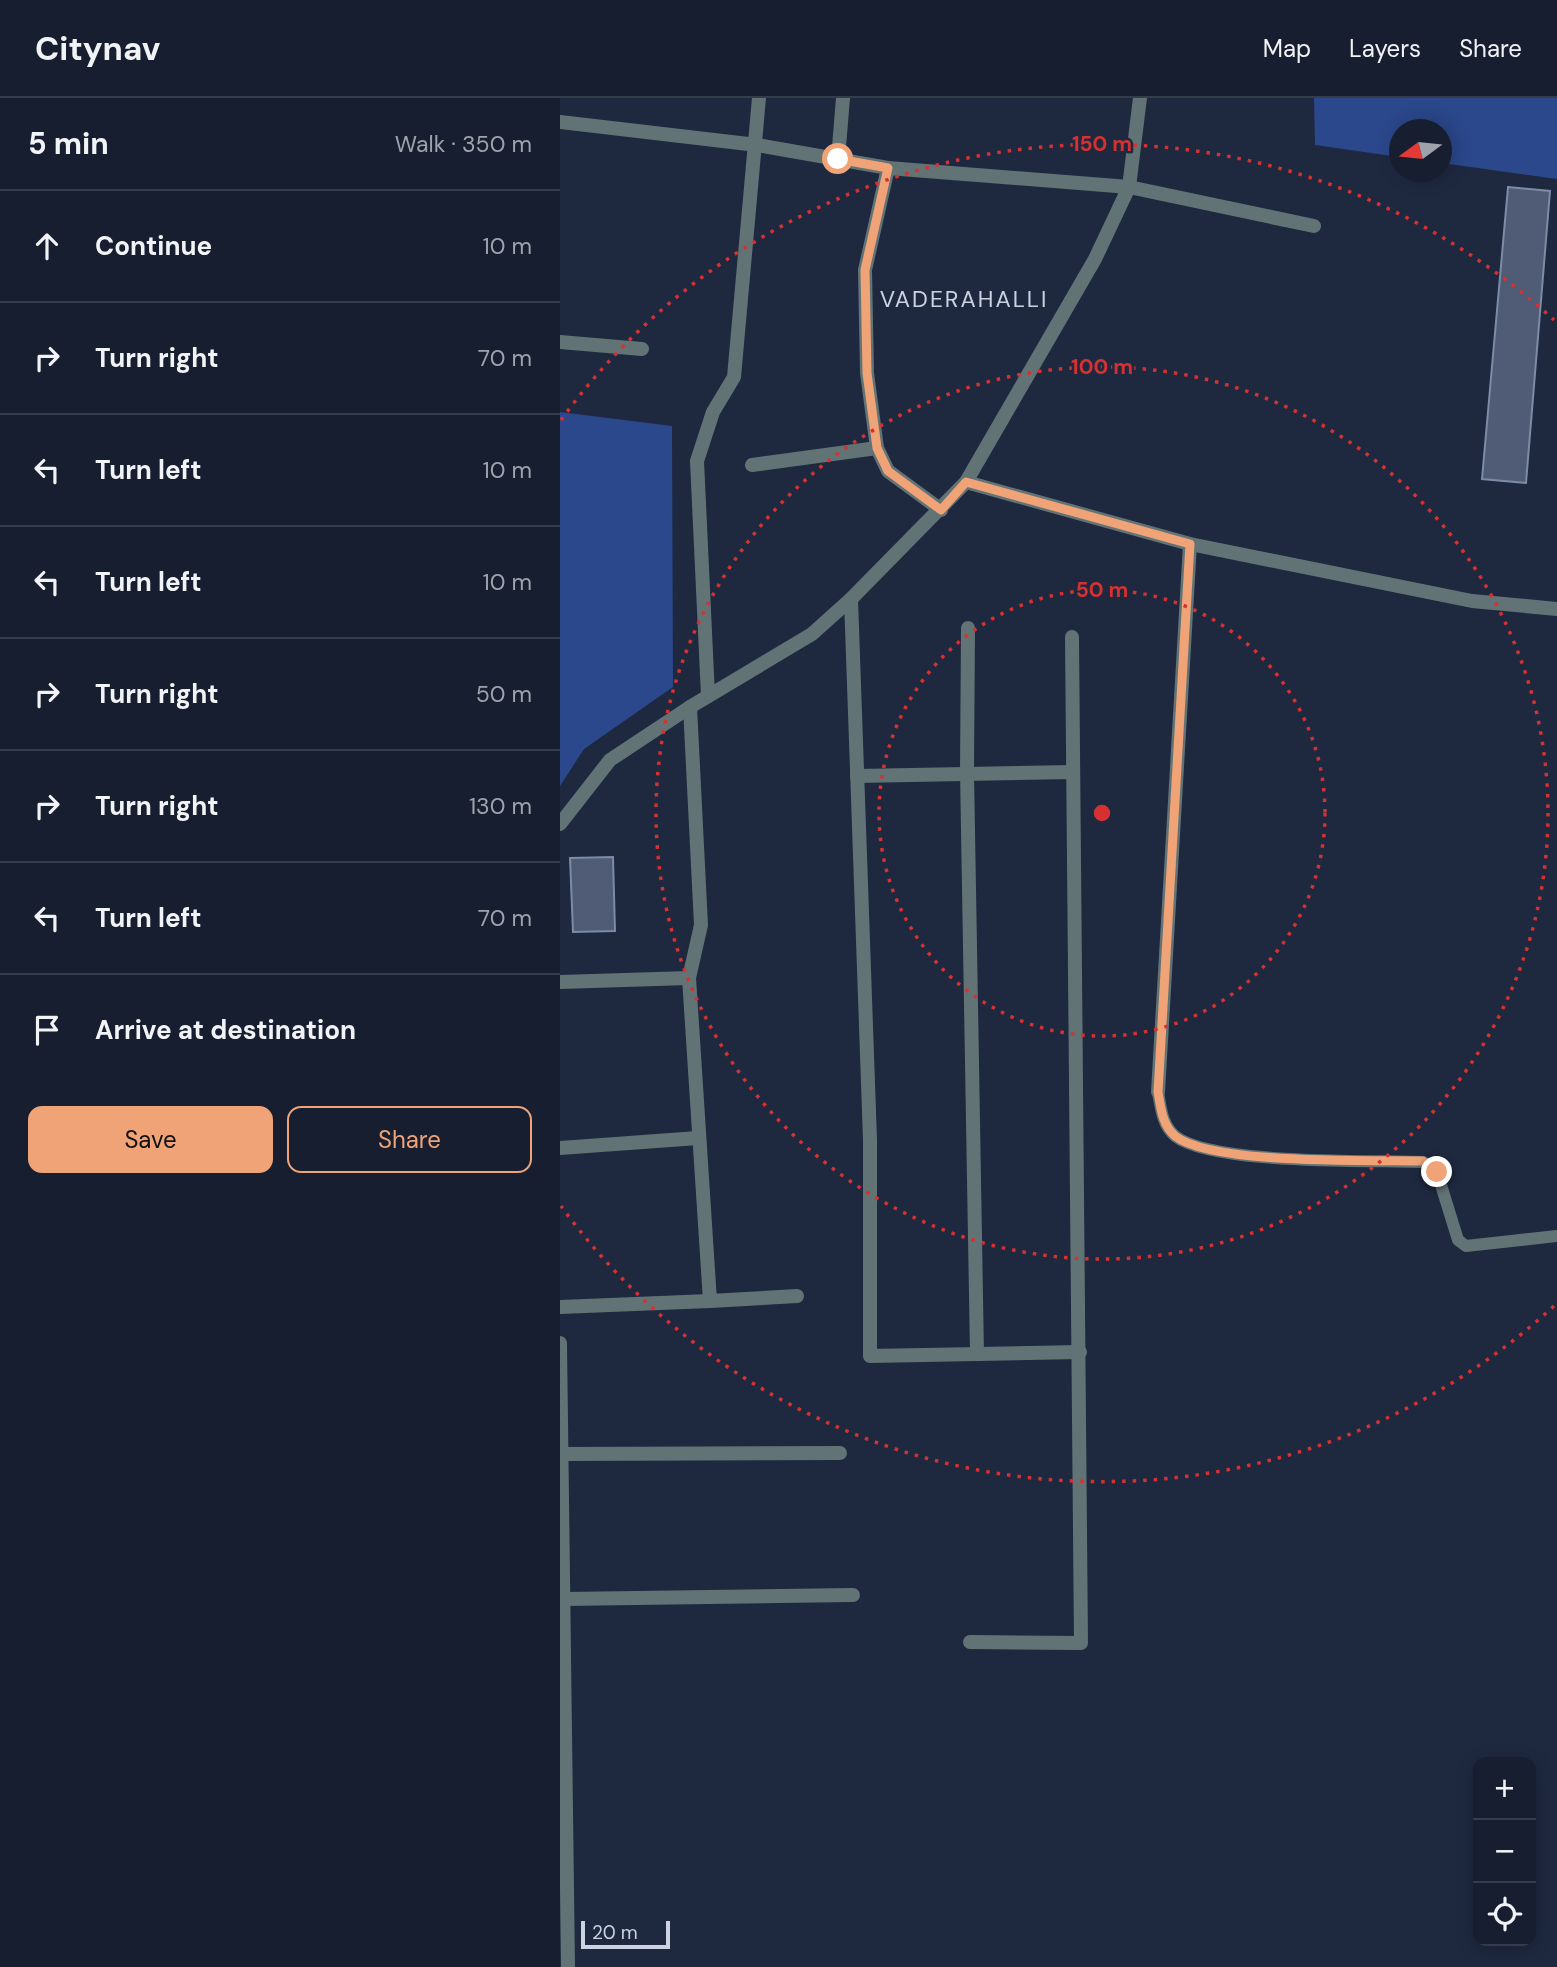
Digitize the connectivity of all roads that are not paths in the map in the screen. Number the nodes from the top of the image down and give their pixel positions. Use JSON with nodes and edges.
{"nodes":[{"id":1,"x":759,"y":98,"type":"edge"},
{"id":2,"x":843,"y":98,"type":"edge"},
{"id":3,"x":1140,"y":98,"type":"edge"},
{"id":4,"x":560,"y":122,"type":"edge"},
{"id":5,"x":757,"y":145,"type":"junction"},
{"id":6,"x":838,"y":159,"type":"junction"},
{"id":7,"x":888,"y":168,"type":"junction"},
{"id":8,"x":1129,"y":187,"type":"junction"},
{"id":9,"x":1314,"y":226,"type":"dead end"},
{"id":10,"x":560,"y":342,"type":"edge"},
{"id":11,"x":642,"y":349,"type":"dead end"},
{"id":12,"x":877,"y":448,"type":"junction"},
{"id":13,"x":752,"y":466,"type":"dead end"},
{"id":14,"x":966,"y":482,"type":"junction"},
{"id":15,"x":941,"y":510,"type":"junction"},
{"id":16,"x":1190,"y":544,"type":"junction"},
{"id":17,"x":851,"y":600,"type":"junction"},
{"id":18,"x":1557,"y":609,"type":"edge"},
{"id":19,"x":968,"y":628,"type":"dead end"},
{"id":20,"x":1072,"y":638,"type":"dead end"},
{"id":21,"x":708,"y":696,"type":"junction"},
{"id":22,"x":690,"y":707,"type":"junction"},
{"id":23,"x":967,"y":772,"type":"junction"},
{"id":24,"x":1073,"y":772,"type":"junction"},
{"id":25,"x":857,"y":776,"type":"junction"},
{"id":26,"x":560,"y":824,"type":"edge"},
{"id":27,"x":689,"y":978,"type":"junction"},
{"id":28,"x":560,"y":982,"type":"edge"},
{"id":29,"x":1158,"y":1092,"type":"joint"},
{"id":30,"x":698,"y":1138,"type":"junction"},
{"id":31,"x":560,"y":1148,"type":"edge"},
{"id":32,"x":1557,"y":1236,"type":"edge"},
{"id":33,"x":797,"y":1296,"type":"dead end"},
{"id":34,"x":710,"y":1301,"type":"junction"},
{"id":35,"x":560,"y":1307,"type":"edge"},
{"id":36,"x":560,"y":1343,"type":"edge"},
{"id":37,"x":1080,"y":1352,"type":"junction"},
{"id":38,"x":977,"y":1354,"type":"junction"},
{"id":39,"x":840,"y":1453,"type":"dead end"},
{"id":40,"x":561,"y":1462,"type":"edge"},
{"id":41,"x":853,"y":1595,"type":"dead end"},
{"id":42,"x":562,"y":1607,"type":"edge"},
{"id":43,"x":970,"y":1642,"type":"dead end"},
{"id":44,"x":564,"y":1901,"type":"edge"},
{"id":45,"x":568,"y":1967,"type":"edge"}],
"edges":[{"from":1,"to":5,"type":"street"},
{"from":2,"to":6,"type":"street"},
{"from":3,"to":8,"type":"street"},
{"from":4,"to":5,"type":"street"},
{"from":5,"to":6,"type":"street"},
{"from":5,"to":21,"type":"street"},
{"from":6,"to":7,"type":"street"},
{"from":7,"to":8,"type":"street"},
{"from":7,"to":12,"type":"street"},
{"from":8,"to":9,"type":"street"},
{"from":8,"to":14,"type":"street"},
{"from":10,"to":11,"type":"street"},
{"from":12,"to":13,"type":"street"},
{"from":12,"to":15,"type":"street"},
{"from":14,"to":15,"type":"street"},
{"from":14,"to":16,"type":"street"},
{"from":15,"to":17,"type":"street"},
{"from":16,"to":18,"type":"street"},
{"from":16,"to":29,"type":"street"},
{"from":17,"to":21,"type":"street"},
{"from":17,"to":25,"type":"street"},
{"from":19,"to":23,"type":"street"},
{"from":20,"to":24,"type":"street"},
{"from":21,"to":22,"type":"street"},
{"from":22,"to":26,"type":"street"},
{"from":22,"to":27,"type":"street"},
{"from":23,"to":24,"type":"street"},
{"from":23,"to":25,"type":"street"},
{"from":23,"to":38,"type":"street"},
{"from":24,"to":37,"type":"street"},
{"from":25,"to":38,"type":"street"},
{"from":27,"to":28,"type":"street"},
{"from":27,"to":30,"type":"street"},
{"from":29,"to":32,"type":"lane"},
{"from":30,"to":31,"type":"street"},
{"from":30,"to":34,"type":"street"},
{"from":33,"to":34,"type":"street"},
{"from":34,"to":35,"type":"street"},
{"from":36,"to":40,"type":"street"},
{"from":37,"to":38,"type":"street"},
{"from":37,"to":43,"type":"street"},
{"from":39,"to":40,"type":"street"},
{"from":40,"to":42,"type":"street"},
{"from":41,"to":42,"type":"street"},
{"from":42,"to":44,"type":"street"},
{"from":44,"to":45,"type":"street"}]}
